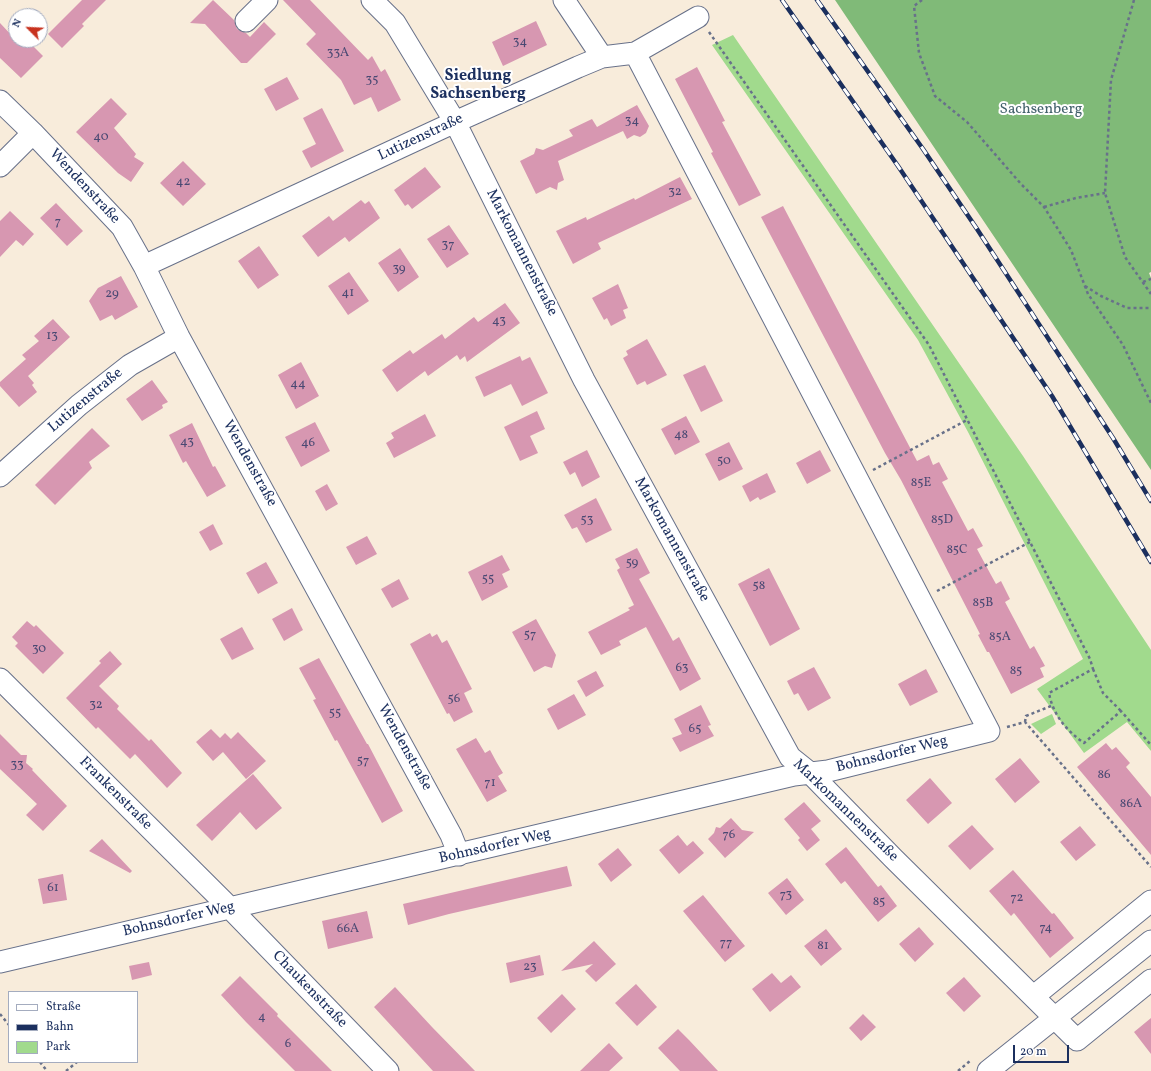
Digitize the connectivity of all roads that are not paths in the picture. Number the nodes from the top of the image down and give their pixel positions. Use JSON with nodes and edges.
{"nodes":[{"id":1,"x":267,"y":0,"type":"edge"},
{"id":2,"x":372,"y":0,"type":"edge"},
{"id":3,"x":564,"y":0,"type":"edge"},
{"id":4,"x":698,"y":17,"type":"road end"},
{"id":5,"x":246,"y":21,"type":"dead end"},
{"id":6,"x":634,"y":53,"type":"junction"},
{"id":7,"x":602,"y":57,"type":"junction"},
{"id":8,"x":0,"y":101,"type":"edge"},
{"id":9,"x":455,"y":122,"type":"junction"},
{"id":10,"x":33,"y":133,"type":"junction"},
{"id":11,"x":0,"y":166,"type":"edge"},
{"id":12,"x":144,"y":266,"type":"junction"},
{"id":13,"x":179,"y":337,"type":"junction"},
{"id":14,"x":0,"y":476,"type":"edge"},
{"id":15,"x":0,"y":679,"type":"edge"},
{"id":16,"x":810,"y":772,"type":"junction"},
{"id":17,"x":459,"y":855,"type":"junction"},
{"id":18,"x":1151,"y":901,"type":"edge"},
{"id":19,"x":230,"y":908,"type":"junction"},
{"id":20,"x":1151,"y":941,"type":"edge"},
{"id":21,"x":0,"y":962,"type":"edge"},
{"id":22,"x":1151,"y":980,"type":"edge"},
{"id":23,"x":1034,"y":996,"type":"junction"},
{"id":24,"x":1054,"y":1018,"type":"junction"},
{"id":25,"x":388,"y":1071,"type":"edge"},
{"id":26,"x":988,"y":1071,"type":"edge"}],
"edges":[{"from":1,"to":5,"type":"street"},
{"from":2,"to":9,"type":"street","name":"Markomannenstraße"},
{"from":3,"to":7,"type":"street"},
{"from":4,"to":6,"type":"street","name":"Lutizenstraße"},
{"from":6,"to":7,"type":"street","name":"Lutizenstraße"},
{"from":6,"to":16,"type":"street","name":"Bohnsdorfer Weg"},
{"from":7,"to":9,"type":"street","name":"Lutizenstraße"},
{"from":8,"to":10,"type":"street","name":"Wendenstraße"},
{"from":9,"to":12,"type":"street","name":"Lutizenstraße"},
{"from":9,"to":16,"type":"street","name":"Markomannenstraße"},
{"from":10,"to":11,"type":"street"},
{"from":10,"to":12,"type":"street","name":"Wendenstraße"},
{"from":12,"to":13,"type":"street","name":"Wendenstraße"},
{"from":13,"to":14,"type":"street","name":"Lutizenstraße"},
{"from":13,"to":17,"type":"street","name":"Wendenstraße"},
{"from":15,"to":19,"type":"street","name":"Frankenstraße"},
{"from":16,"to":17,"type":"street","name":"Bohnsdorfer Weg"},
{"from":16,"to":23,"type":"street","name":"Markomannenstraße"},
{"from":17,"to":19,"type":"street","name":"Bohnsdorfer Weg"},
{"from":18,"to":23,"type":"street"},
{"from":19,"to":21,"type":"street","name":"Bohnsdorfer Weg"},
{"from":19,"to":25,"type":"street","name":"Chaukenstraße"},
{"from":20,"to":24,"type":"street"},
{"from":22,"to":24,"type":"street","name":"Markomannenstraße"},
{"from":23,"to":24,"type":"street","name":"Markomannenstraße"},
{"from":24,"to":26,"type":"street"}]}
